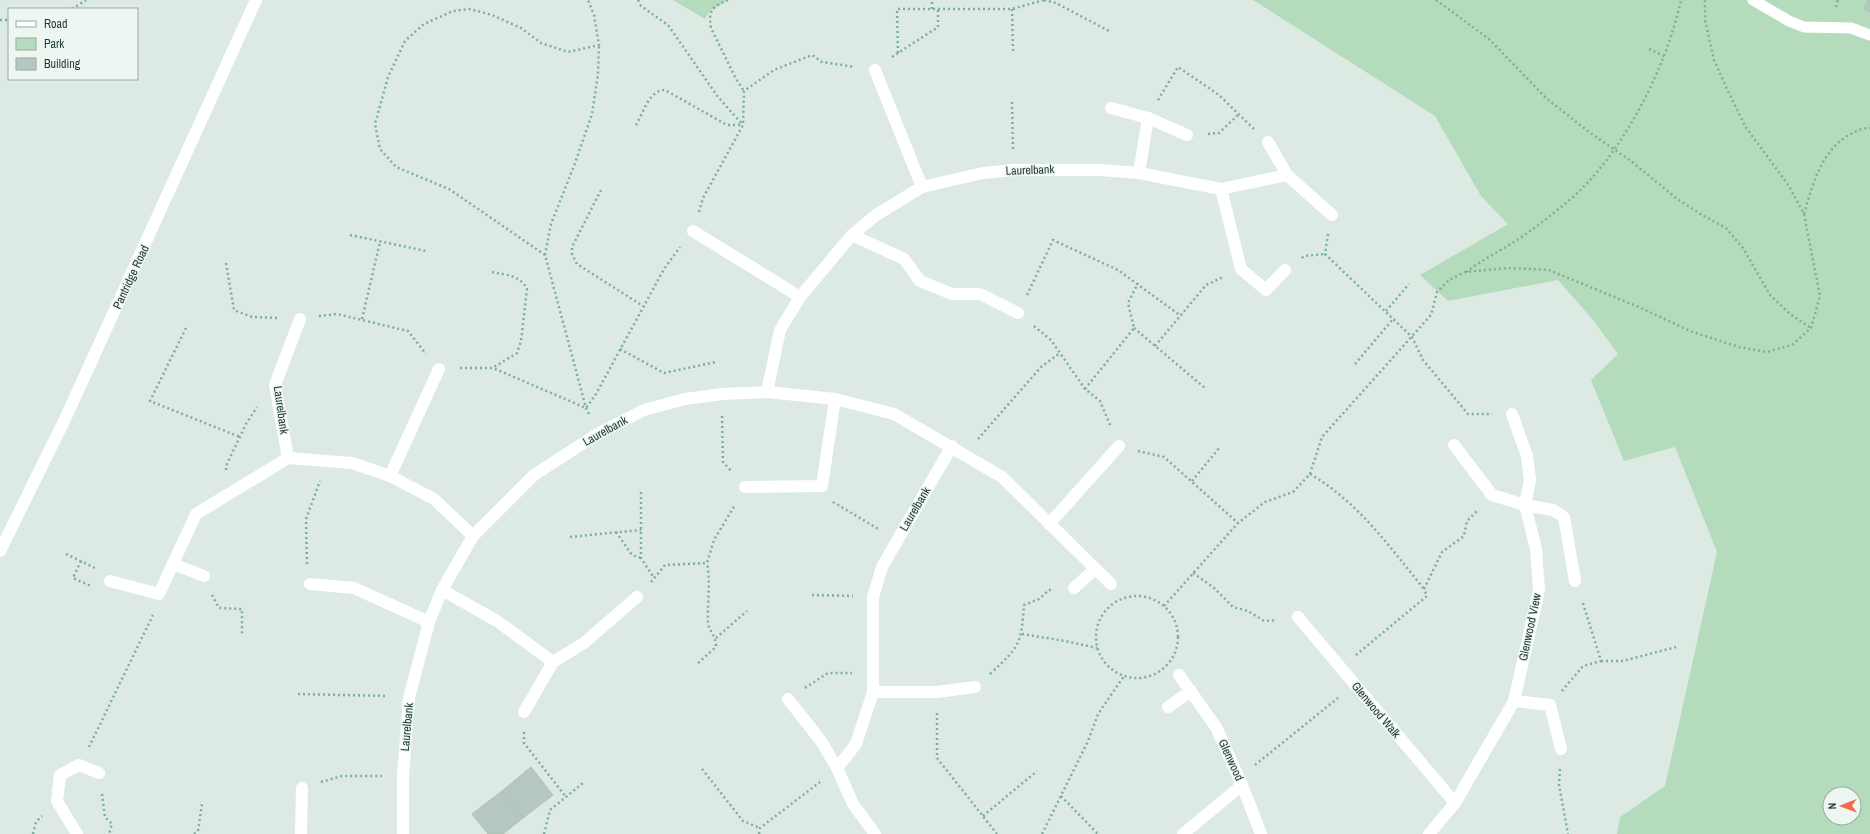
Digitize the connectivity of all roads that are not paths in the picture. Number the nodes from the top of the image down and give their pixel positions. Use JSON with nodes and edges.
{"nodes":[{"id":1,"x":256,"y":0,"type":"edge"},
{"id":2,"x":1753,"y":0,"type":"edge"},
{"id":3,"x":1870,"y":35,"type":"edge"},
{"id":4,"x":875,"y":70,"type":"road end"},
{"id":5,"x":1111,"y":108,"type":"dead end"},
{"id":6,"x":1148,"y":118,"type":"junction"},
{"id":7,"x":1187,"y":135,"type":"road end"},
{"id":8,"x":1268,"y":142,"type":"road end"},
{"id":9,"x":1139,"y":173,"type":"junction"},
{"id":10,"x":1287,"y":175,"type":"junction"},
{"id":11,"x":922,"y":187,"type":"junction"},
{"id":12,"x":1221,"y":189,"type":"junction"},
{"id":13,"x":1332,"y":215,"type":"road end"},
{"id":14,"x":694,"y":231,"type":"road end"},
{"id":15,"x":852,"y":236,"type":"junction"},
{"id":16,"x":1285,"y":270,"type":"dead end"},
{"id":17,"x":800,"y":297,"type":"junction"},
{"id":18,"x":1018,"y":313,"type":"road end"},
{"id":19,"x":300,"y":319,"type":"road end"},
{"id":20,"x":439,"y":369,"type":"road end"},
{"id":21,"x":767,"y":392,"type":"junction"},
{"id":22,"x":835,"y":399,"type":"junction"},
{"id":23,"x":1512,"y":414,"type":"road end"},
{"id":24,"x":1454,"y":445,"type":"dead end"},
{"id":25,"x":952,"y":446,"type":"junction"},
{"id":26,"x":1119,"y":446,"type":"road end"},
{"id":27,"x":288,"y":458,"type":"junction"},
{"id":28,"x":390,"y":476,"type":"junction"},
{"id":29,"x":745,"y":487,"type":"road end"},
{"id":30,"x":1525,"y":505,"type":"junction"},
{"id":31,"x":1049,"y":524,"type":"junction"},
{"id":32,"x":473,"y":536,"type":"junction"},
{"id":33,"x":0,"y":551,"type":"edge"},
{"id":34,"x":173,"y":564,"type":"junction"},
{"id":35,"x":1095,"y":569,"type":"junction"},
{"id":36,"x":204,"y":576,"type":"road end"},
{"id":37,"x":110,"y":581,"type":"road end"},
{"id":38,"x":1575,"y":581,"type":"road end"},
{"id":39,"x":310,"y":584,"type":"road end"},
{"id":40,"x":1111,"y":584,"type":"dead end"},
{"id":41,"x":1074,"y":588,"type":"road end"},
{"id":42,"x":442,"y":590,"type":"junction"},
{"id":43,"x":637,"y":597,"type":"road end"},
{"id":44,"x":1298,"y":617,"type":"road end"},
{"id":45,"x":429,"y":622,"type":"junction"},
{"id":46,"x":553,"y":662,"type":"junction"},
{"id":47,"x":1179,"y":675,"type":"dead end"},
{"id":48,"x":975,"y":687,"type":"road end"},
{"id":49,"x":1191,"y":691,"type":"junction"},
{"id":50,"x":873,"y":692,"type":"junction"},
{"id":51,"x":788,"y":699,"type":"road end"},
{"id":52,"x":1514,"y":701,"type":"junction"},
{"id":53,"x":1168,"y":706,"type":"dead end"},
{"id":54,"x":524,"y":712,"type":"road end"},
{"id":55,"x":1561,"y":749,"type":"road end"},
{"id":56,"x":837,"y":768,"type":"junction"},
{"id":57,"x":99,"y":773,"type":"road end"},
{"id":58,"x":1241,"y":781,"type":"junction"},
{"id":59,"x":302,"y":788,"type":"road end"},
{"id":60,"x":1455,"y":803,"type":"junction"},
{"id":61,"x":77,"y":834,"type":"edge"},
{"id":62,"x":301,"y":834,"type":"edge"},
{"id":63,"x":403,"y":834,"type":"edge"},
{"id":64,"x":875,"y":834,"type":"edge"},
{"id":65,"x":1183,"y":834,"type":"edge"},
{"id":66,"x":1261,"y":834,"type":"edge"},
{"id":67,"x":1429,"y":834,"type":"edge"}],
"edges":[{"from":1,"to":33,"type":"street","name":"Pantridge Road"},
{"from":2,"to":3,"type":"lane"},
{"from":4,"to":11,"type":"street"},
{"from":5,"to":6,"type":"street"},
{"from":6,"to":7,"type":"street"},
{"from":6,"to":9,"type":"street"},
{"from":8,"to":10,"type":"street"},
{"from":9,"to":11,"type":"street","name":"Laurelbank"},
{"from":9,"to":12,"type":"street","name":"Laurelbank"},
{"from":10,"to":12,"type":"street","name":"Laurelbank"},
{"from":10,"to":13,"type":"street"},
{"from":11,"to":15,"type":"street","name":"Laurelbank"},
{"from":12,"to":16,"type":"street"},
{"from":14,"to":17,"type":"street"},
{"from":15,"to":17,"type":"street","name":"Laurelbank"},
{"from":15,"to":18,"type":"street"},
{"from":17,"to":21,"type":"street","name":"Laurelbank"},
{"from":19,"to":27,"type":"street","name":"Laurelbank"},
{"from":20,"to":28,"type":"street"},
{"from":21,"to":22,"type":"street","name":"Laurelbank"},
{"from":21,"to":32,"type":"street","name":"Laurelbank"},
{"from":22,"to":25,"type":"street","name":"Laurelbank"},
{"from":22,"to":29,"type":"street"},
{"from":23,"to":30,"type":"street","name":"Glenwood View"},
{"from":24,"to":30,"type":"street"},
{"from":25,"to":31,"type":"street","name":"Laurelbank"},
{"from":25,"to":50,"type":"street","name":"Laurelbank"},
{"from":26,"to":31,"type":"street"},
{"from":27,"to":28,"type":"street"},
{"from":27,"to":34,"type":"street"},
{"from":28,"to":32,"type":"street"},
{"from":30,"to":38,"type":"street"},
{"from":30,"to":52,"type":"street","name":"Glenwood View"},
{"from":31,"to":35,"type":"street","name":"Laurelbank"},
{"from":32,"to":42,"type":"street","name":"Laurelbank"},
{"from":34,"to":36,"type":"street"},
{"from":34,"to":37,"type":"street"},
{"from":35,"to":40,"type":"street","name":"Laurelbank"},
{"from":35,"to":41,"type":"street"},
{"from":39,"to":45,"type":"street"},
{"from":42,"to":45,"type":"street","name":"Laurelbank"},
{"from":42,"to":46,"type":"street"},
{"from":43,"to":46,"type":"street"},
{"from":44,"to":60,"type":"street","name":"Glenwood Walk"},
{"from":45,"to":63,"type":"street","name":"Laurelbank"},
{"from":46,"to":54,"type":"street"},
{"from":47,"to":49,"type":"street","name":"Glenwood"},
{"from":48,"to":50,"type":"street"},
{"from":49,"to":53,"type":"street"},
{"from":49,"to":58,"type":"street","name":"Glenwood"},
{"from":50,"to":56,"type":"street","name":"Laurelbank"},
{"from":51,"to":56,"type":"street"},
{"from":52,"to":55,"type":"street"},
{"from":52,"to":60,"type":"street","name":"Glenwood View"},
{"from":56,"to":64,"type":"street"},
{"from":57,"to":61,"type":"street"},
{"from":58,"to":65,"type":"street"},
{"from":58,"to":66,"type":"street","name":"Glenwood"},
{"from":59,"to":62,"type":"street"},
{"from":60,"to":67,"type":"street","name":"Glenwood View"}]}
